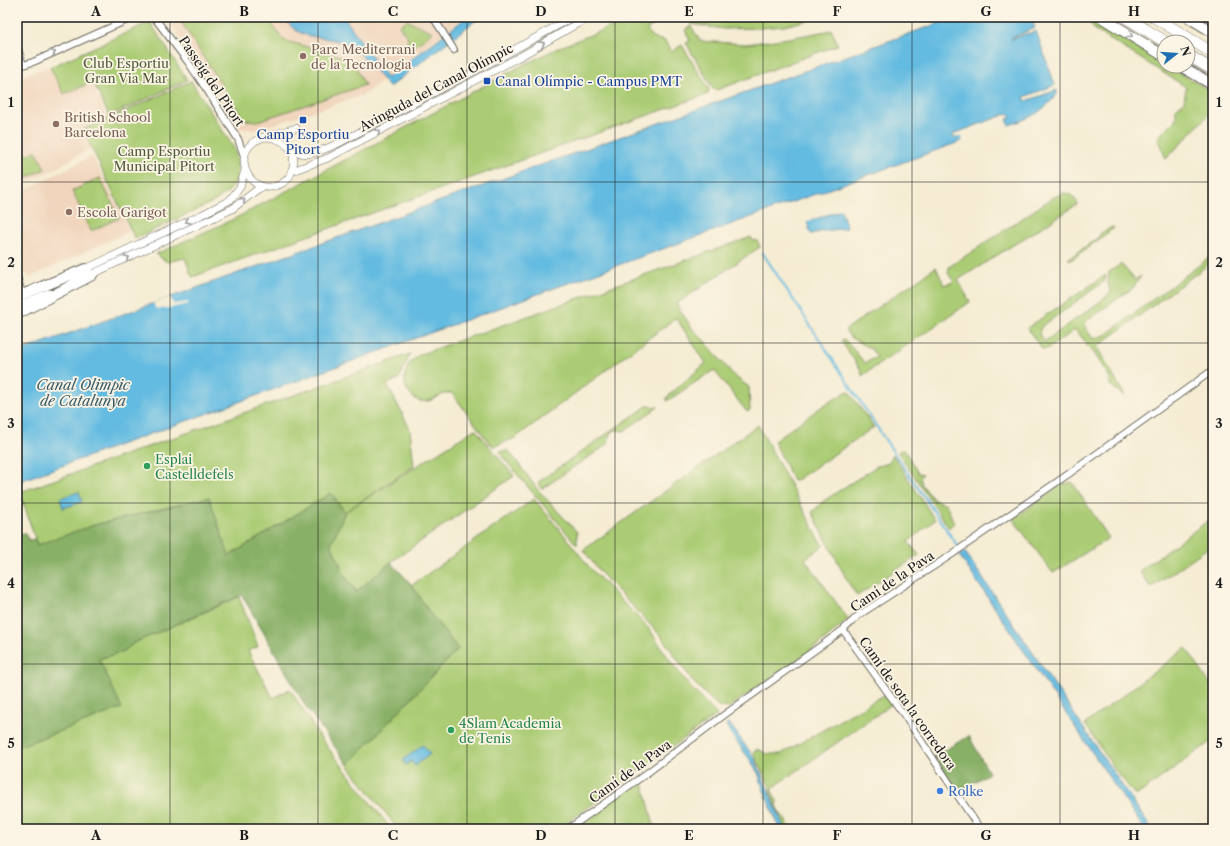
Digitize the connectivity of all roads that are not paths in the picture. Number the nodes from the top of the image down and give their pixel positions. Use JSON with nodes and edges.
{"nodes":[{"id":1,"x":134,"y":17,"type":"edge"},
{"id":2,"x":154,"y":17,"type":"edge"},
{"id":3,"x":433,"y":17,"type":"edge"},
{"id":4,"x":573,"y":17,"type":"edge"},
{"id":5,"x":589,"y":17,"type":"edge"},
{"id":6,"x":1101,"y":17,"type":"edge"},
{"id":7,"x":1125,"y":17,"type":"edge"},
{"id":8,"x":1154,"y":17,"type":"edge"},
{"id":9,"x":1188,"y":17,"type":"edge"},
{"id":10,"x":1213,"y":32,"type":"edge"},
{"id":11,"x":1156,"y":36,"type":"edge"},
{"id":12,"x":17,"y":46,"type":"edge"},
{"id":13,"x":453,"y":47,"type":"dead end"},
{"id":14,"x":1156,"y":51,"type":"edge"},
{"id":15,"x":1213,"y":53,"type":"edge"},
{"id":16,"x":1196,"y":60,"type":"edge"},
{"id":17,"x":20,"y":66,"type":"edge"},
{"id":18,"x":1213,"y":70,"type":"edge"},
{"id":19,"x":1194,"y":74,"type":"edge"},
{"id":20,"x":1213,"y":85,"type":"edge"},
{"id":21,"x":264,"y":137,"type":"junction"},
{"id":22,"x":238,"y":138,"type":"junction"},
{"id":23,"x":253,"y":142,"type":"junction"},
{"id":24,"x":289,"y":148,"type":"junction"},
{"id":25,"x":244,"y":156,"type":"junction"},
{"id":26,"x":245,"y":170,"type":"junction"},
{"id":27,"x":292,"y":171,"type":"junction"},
{"id":28,"x":265,"y":187,"type":"junction"},
{"id":29,"x":88,"y":272,"type":"junction"},
{"id":30,"x":17,"y":276,"type":"edge"},
{"id":31,"x":19,"y":298,"type":"edge"},
{"id":32,"x":17,"y":306,"type":"edge"},
{"id":33,"x":17,"y":314,"type":"edge"},
{"id":34,"x":1213,"y":370,"type":"edge"},
{"id":35,"x":843,"y":630,"type":"junction"},
{"id":36,"x":568,"y":829,"type":"edge"},
{"id":37,"x":980,"y":829,"type":"edge"}],
"edges":[{"from":17,"to":1,"type":"street","one_way":true},
{"from":2,"to":22,"type":"street","name":"Passeig del Pitort"},
{"from":3,"to":13,"type":"street"},
{"from":4,"to":24,"type":"street","name":"Avinguda del Canal Olímpic"},
{"from":27,"to":5,"type":"street","name":"Avinguda del Canal Olímpic","one_way":true},
{"from":6,"to":14,"type":"highway","one_way":true},
{"from":7,"to":11,"type":"highway"},
{"from":8,"to":15,"type":"highway"},
{"from":9,"to":10,"type":"highway"},
{"from":12,"to":17,"type":"street"},
{"from":16,"to":18,"type":"highway"},
{"from":19,"to":20,"type":"highway"},
{"from":21,"to":23,"type":"street"},
{"from":21,"to":24,"type":"street"},
{"from":21,"to":24,"type":"street"},
{"from":22,"to":23,"type":"street","name":"Passeig del Pitort"},
{"from":22,"to":25,"type":"street","name":"Passeig del Pitort"},
{"from":23,"to":25,"type":"street"},
{"from":24,"to":27,"type":"street"},
{"from":25,"to":26,"type":"street"},
{"from":26,"to":28,"type":"street"},
{"from":26,"to":29,"type":"street","one_way":true},
{"from":27,"to":28,"type":"street"},
{"from":29,"to":28,"type":"street","one_way":true},
{"from":29,"to":31,"type":"highway"},
{"from":29,"to":32,"type":"street"},
{"from":29,"to":33,"type":"highway"},
{"from":30,"to":31,"type":"street"},
{"from":34,"to":35,"type":"street","name":"Camí de la Pava"},
{"from":35,"to":36,"type":"street","name":"Camí de la Pava"},
{"from":35,"to":37,"type":"street","name":"Camí de sota la corredora"}]}
